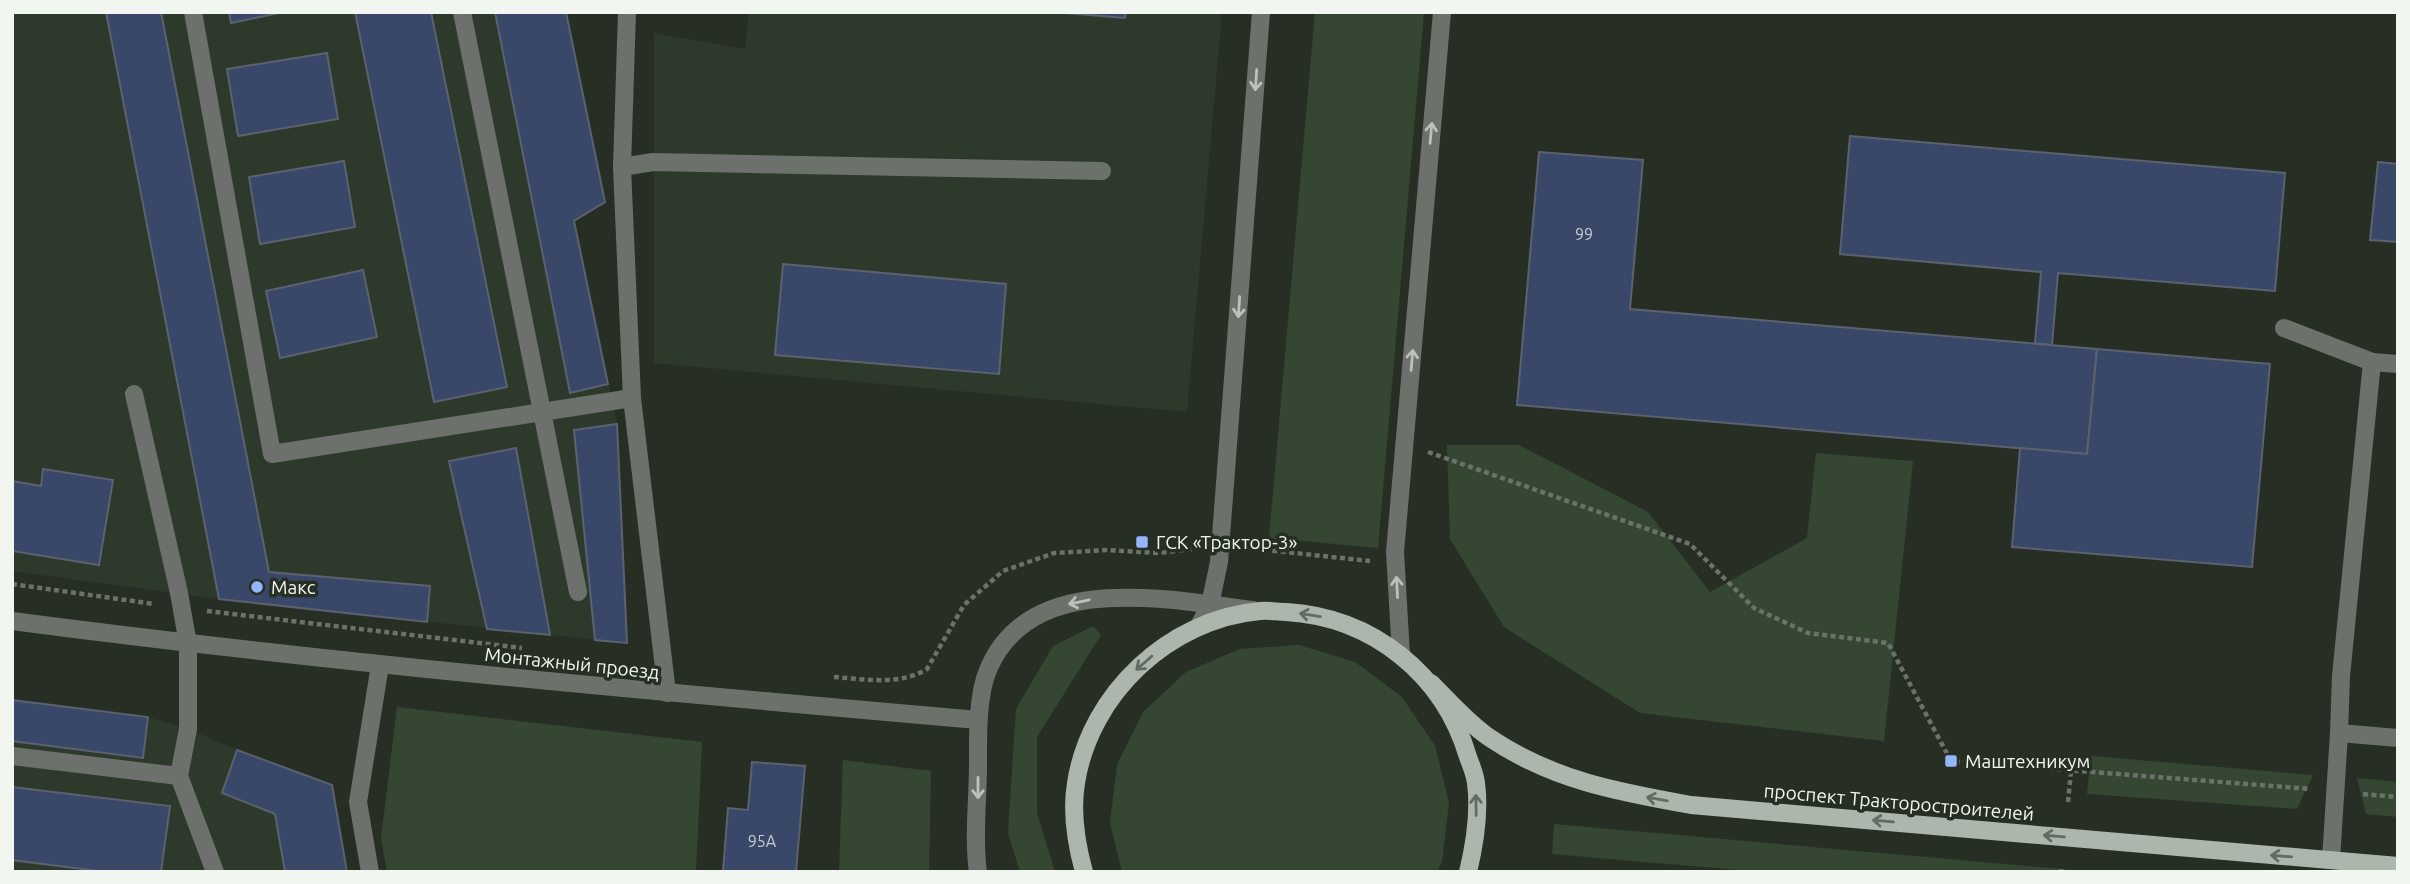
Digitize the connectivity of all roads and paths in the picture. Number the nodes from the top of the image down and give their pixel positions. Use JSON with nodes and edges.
{"nodes":[{"id":1,"x":193,"y":12,"type":"edge"},
{"id":2,"x":462,"y":12,"type":"edge"},
{"id":3,"x":627,"y":12,"type":"edge"},
{"id":4,"x":1261,"y":12,"type":"edge"},
{"id":5,"x":1442,"y":12,"type":"edge"},
{"id":6,"x":622,"y":167,"type":"junction"},
{"id":7,"x":1102,"y":171,"type":"dead end"},
{"id":8,"x":2284,"y":328,"type":"dead end"},
{"id":9,"x":2372,"y":362,"type":"junction"},
{"id":10,"x":2398,"y":364,"type":"edge"},
{"id":11,"x":134,"y":394,"type":"dead end"},
{"id":12,"x":632,"y":398,"type":"junction"},
{"id":13,"x":542,"y":412,"type":"junction"},
{"id":14,"x":1405,"y":444,"type":"junction"},
{"id":15,"x":1220,"y":545,"type":"junction"},
{"id":16,"x":1396,"y":564,"type":"junction"},
{"id":17,"x":12,"y":584,"type":"edge"},
{"id":18,"x":578,"y":592,"type":"dead end"},
{"id":19,"x":1210,"y":605,"type":"junction"},
{"id":20,"x":181,"y":608,"type":"junction"},
{"id":21,"x":1260,"y":611,"type":"junction"},
{"id":22,"x":12,"y":621,"type":"edge"},
{"id":23,"x":1200,"y":624,"type":"junction"},
{"id":24,"x":188,"y":644,"type":"junction"},
{"id":25,"x":526,"y":649,"type":"dead end"},
{"id":26,"x":1401,"y":655,"type":"junction"},
{"id":27,"x":380,"y":665,"type":"junction"},
{"id":28,"x":827,"y":677,"type":"dead end"},
{"id":29,"x":1430,"y":684,"type":"junction"},
{"id":30,"x":667,"y":693,"type":"junction"},
{"id":31,"x":978,"y":720,"type":"junction"},
{"id":32,"x":2339,"y":733,"type":"junction"},
{"id":33,"x":2398,"y":738,"type":"edge"},
{"id":34,"x":12,"y":756,"type":"edge"},
{"id":35,"x":2071,"y":771,"type":"junction"},
{"id":36,"x":179,"y":776,"type":"junction"},
{"id":37,"x":2322,"y":790,"type":"dead end"},
{"id":38,"x":2355,"y":793,"type":"dead end"},
{"id":39,"x":2398,"y":797,"type":"edge"},
{"id":40,"x":2068,"y":802,"type":"dead end"},
{"id":41,"x":2331,"y":860,"type":"junction"},
{"id":42,"x":2398,"y":866,"type":"edge"},
{"id":43,"x":215,"y":872,"type":"edge"},
{"id":44,"x":370,"y":872,"type":"edge"},
{"id":45,"x":978,"y":872,"type":"edge"},
{"id":46,"x":1084,"y":872,"type":"edge"},
{"id":47,"x":1468,"y":872,"type":"edge"}],
"edges":[{"from":1,"to":13,"type":"street"},
{"from":2,"to":13,"type":"street"},
{"from":3,"to":6,"type":"street"},
{"from":4,"to":15,"type":"street","one_way":true},
{"from":14,"to":5,"type":"street","one_way":true},
{"from":6,"to":7,"type":"street"},
{"from":6,"to":12,"type":"street"},
{"from":8,"to":9,"type":"street"},
{"from":9,"to":10,"type":"street"},
{"from":9,"to":32,"type":"street"},
{"from":11,"to":20,"type":"street"},
{"from":12,"to":13,"type":"street"},
{"from":12,"to":30,"type":"street"},
{"from":13,"to":18,"type":"street"},
{"from":14,"to":16,"type":"street"},
{"from":14,"to":35,"type":"path"},
{"from":15,"to":16,"type":"path"},
{"from":15,"to":19,"type":"street"},
{"from":15,"to":28,"type":"path"},
{"from":26,"to":16,"type":"street","one_way":true},
{"from":17,"to":20,"type":"path"},
{"from":19,"to":21,"type":"street"},
{"from":19,"to":23,"type":"street"},
{"from":19,"to":31,"type":"street","one_way":true},
{"from":20,"to":24,"type":"street"},
{"from":20,"to":25,"type":"path"},
{"from":21,"to":23,"type":"main road"},
{"from":26,"to":21,"type":"main road","one_way":true},
{"from":22,"to":24,"type":"street","name":"Монтажный проезд"},
{"from":23,"to":46,"type":"main road","one_way":true},
{"from":24,"to":27,"type":"street","name":"Монтажный проезд"},
{"from":24,"to":36,"type":"street"},
{"from":26,"to":29,"type":"main road"},
{"from":27,"to":30,"type":"street","name":"Монтажный проезд"},
{"from":27,"to":44,"type":"street"},
{"from":41,"to":29,"type":"main road","name":"проспект Тракторостроителей","one_way":true},
{"from":47,"to":29,"type":"main road","one_way":true},
{"from":30,"to":31,"type":"street","name":"Монтажный проезд"},
{"from":31,"to":45,"type":"street","one_way":true},
{"from":32,"to":33,"type":"street"},
{"from":32,"to":41,"type":"street"},
{"from":34,"to":36,"type":"street"},
{"from":35,"to":37,"type":"path"},
{"from":35,"to":40,"type":"path"},
{"from":36,"to":43,"type":"street"},
{"from":38,"to":39,"type":"path"},
{"from":41,"to":42,"type":"main road","name":"проспект Тракторостроителей"}]}
